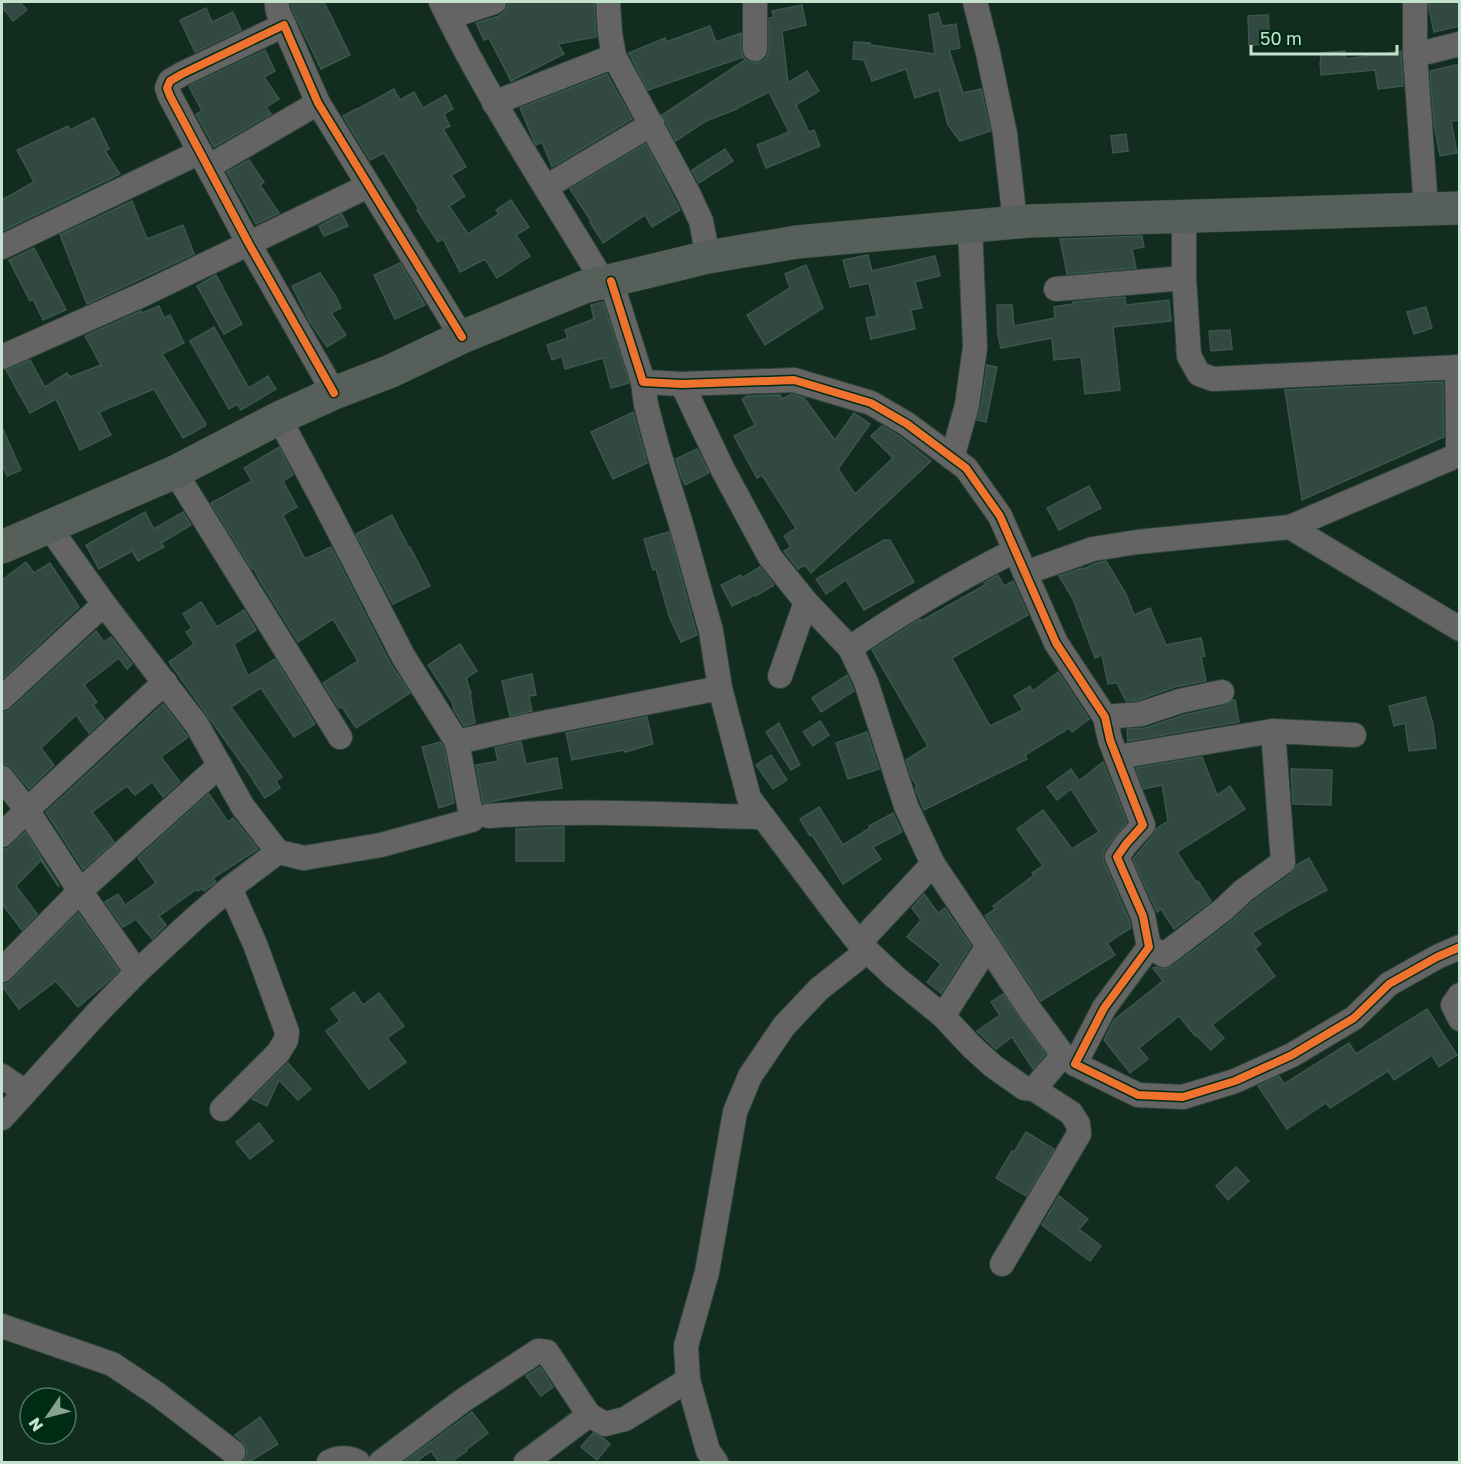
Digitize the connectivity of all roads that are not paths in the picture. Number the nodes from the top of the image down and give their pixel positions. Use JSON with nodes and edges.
{"nodes":[{"id":1,"x":277,"y":2,"type":"edge"},
{"id":2,"x":494,"y":2,"type":"edge"},
{"id":3,"x":608,"y":2,"type":"edge"},
{"id":4,"x":755,"y":2,"type":"edge"},
{"id":5,"x":975,"y":2,"type":"edge"},
{"id":6,"x":1415,"y":2,"type":"edge"},
{"id":7,"x":445,"y":9,"type":"edge"},
{"id":8,"x":284,"y":25,"type":"junction"},
{"id":9,"x":1460,"y":44,"type":"edge"},
{"id":10,"x":755,"y":49,"type":"dead end"},
{"id":11,"x":1415,"y":55,"type":"junction"},
{"id":12,"x":615,"y":56,"type":"junction"},
{"id":13,"x":318,"y":103,"type":"junction"},
{"id":14,"x":494,"y":103,"type":"junction"},
{"id":15,"x":652,"y":124,"type":"junction"},
{"id":16,"x":204,"y":159,"type":"junction"},
{"id":17,"x":368,"y":186,"type":"junction"},
{"id":18,"x":546,"y":187,"type":"junction"},
{"id":19,"x":1426,"y":208,"type":"junction"},
{"id":20,"x":1460,"y":208,"type":"edge"},
{"id":21,"x":1184,"y":216,"type":"junction"},
{"id":22,"x":1015,"y":222,"type":"junction"},
{"id":23,"x":970,"y":226,"type":"junction"},
{"id":24,"x":249,"y":244,"type":"junction"},
{"id":25,"x":2,"y":247,"type":"edge"},
{"id":26,"x":708,"y":257,"type":"junction"},
{"id":27,"x":1184,"y":278,"type":"junction"},
{"id":28,"x":608,"y":282,"type":"junction"},
{"id":29,"x":1056,"y":290,"type":"dead end"},
{"id":30,"x":462,"y":337,"type":"junction"},
{"id":31,"x":2,"y":357,"type":"edge"},
{"id":32,"x":1458,"y":367,"type":"edge"},
{"id":33,"x":644,"y":382,"type":"junction"},
{"id":34,"x":682,"y":384,"type":"junction"},
{"id":35,"x":334,"y":393,"type":"junction"},
{"id":36,"x":279,"y":418,"type":"junction"},
{"id":37,"x":952,"y":458,"type":"junction"},
{"id":38,"x":175,"y":472,"type":"junction"},
{"id":39,"x":50,"y":527,"type":"junction"},
{"id":40,"x":1290,"y":527,"type":"junction"},
{"id":41,"x":2,"y":547,"type":"edge"},
{"id":42,"x":1014,"y":551,"type":"junction"},
{"id":43,"x":1025,"y":573,"type":"junction"},
{"id":44,"x":806,"y":602,"type":"junction"},
{"id":45,"x":104,"y":604,"type":"junction"},
{"id":46,"x":1460,"y":629,"type":"edge"},
{"id":47,"x":850,"y":648,"type":"junction"},
{"id":48,"x":780,"y":676,"type":"dead end"},
{"id":49,"x":165,"y":682,"type":"junction"},
{"id":50,"x":720,"y":688,"type":"junction"},
{"id":51,"x":1222,"y":692,"type":"dead end"},
{"id":52,"x":2,"y":698,"type":"edge"},
{"id":53,"x":1105,"y":717,"type":"junction"},
{"id":54,"x":1273,"y":731,"type":"junction"},
{"id":55,"x":1354,"y":735,"type":"dead end"},
{"id":56,"x":340,"y":736,"type":"dead end"},
{"id":57,"x":457,"y":742,"type":"junction"},
{"id":58,"x":1117,"y":757,"type":"junction"},
{"id":59,"x":220,"y":765,"type":"junction"},
{"id":60,"x":2,"y":778,"type":"edge"},
{"id":61,"x":27,"y":810,"type":"junction"},
{"id":62,"x":488,"y":816,"type":"dead end"},
{"id":63,"x":763,"y":817,"type":"junction"},
{"id":64,"x":2,"y":836,"type":"edge"},
{"id":65,"x":278,"y":852,"type":"junction"},
{"id":66,"x":933,"y":864,"type":"junction"},
{"id":67,"x":230,"y":888,"type":"junction"},
{"id":68,"x":80,"y":891,"type":"junction"},
{"id":69,"x":988,"y":946,"type":"junction"},
{"id":70,"x":863,"y":947,"type":"junction"},
{"id":71,"x":1149,"y":947,"type":"junction"},
{"id":72,"x":1460,"y":947,"type":"edge"},
{"id":73,"x":2,"y":970,"type":"edge"},
{"id":74,"x":137,"y":972,"type":"junction"},
{"id":75,"x":1460,"y":995,"type":"edge"},
{"id":76,"x":943,"y":1016,"type":"junction"},
{"id":77,"x":1460,"y":1019,"type":"edge"},
{"id":78,"x":1069,"y":1060,"type":"junction"},
{"id":79,"x":2,"y":1076,"type":"edge"},
{"id":80,"x":1034,"y":1089,"type":"junction"},
{"id":81,"x":25,"y":1092,"type":"junction"},
{"id":82,"x":222,"y":1109,"type":"dead end"},
{"id":83,"x":2,"y":1118,"type":"edge"},
{"id":84,"x":1002,"y":1264,"type":"dead end"},
{"id":85,"x":2,"y":1326,"type":"edge"},
{"id":86,"x":688,"y":1380,"type":"junction"},
{"id":87,"x":589,"y":1414,"type":"junction"},
{"id":88,"x":233,"y":1452,"type":"dead end"},
{"id":89,"x":329,"y":1462,"type":"edge"},
{"id":90,"x":358,"y":1462,"type":"edge"},
{"id":91,"x":381,"y":1462,"type":"edge"},
{"id":92,"x":526,"y":1462,"type":"edge"},
{"id":93,"x":716,"y":1462,"type":"edge"}],
"edges":[{"from":1,"to":8,"type":"street"},
{"from":2,"to":7,"type":"street"},
{"from":3,"to":12,"type":"street"},
{"from":4,"to":10,"type":"street"},
{"from":5,"to":22,"type":"street"},
{"from":6,"to":11,"type":"street"},
{"from":7,"to":14,"type":"street"},
{"from":8,"to":13,"type":"street"},
{"from":8,"to":16,"type":"street"},
{"from":9,"to":11,"type":"street"},
{"from":11,"to":19,"type":"street"},
{"from":12,"to":14,"type":"street"},
{"from":12,"to":15,"type":"street"},
{"from":13,"to":16,"type":"street"},
{"from":13,"to":17,"type":"street"},
{"from":14,"to":18,"type":"street"},
{"from":15,"to":18,"type":"street"},
{"from":15,"to":26,"type":"street"},
{"from":16,"to":24,"type":"street"},
{"from":16,"to":25,"type":"street"},
{"from":17,"to":24,"type":"street"},
{"from":17,"to":30,"type":"street"},
{"from":18,"to":28,"type":"street"},
{"from":19,"to":20,"type":"main road"},
{"from":19,"to":21,"type":"main road"},
{"from":21,"to":22,"type":"main road"},
{"from":21,"to":27,"type":"street"},
{"from":22,"to":23,"type":"main road"},
{"from":23,"to":26,"type":"main road"},
{"from":23,"to":37,"type":"street"},
{"from":24,"to":31,"type":"street"},
{"from":24,"to":35,"type":"street"},
{"from":26,"to":28,"type":"main road"},
{"from":27,"to":29,"type":"street"},
{"from":27,"to":32,"type":"street"},
{"from":28,"to":30,"type":"main road"},
{"from":28,"to":33,"type":"street"},
{"from":30,"to":35,"type":"main road"},
{"from":32,"to":40,"type":"street"},
{"from":33,"to":34,"type":"street"},
{"from":33,"to":50,"type":"street"},
{"from":34,"to":37,"type":"street"},
{"from":34,"to":44,"type":"street"},
{"from":35,"to":36,"type":"main road"},
{"from":36,"to":38,"type":"main road"},
{"from":36,"to":57,"type":"street"},
{"from":37,"to":42,"type":"street"},
{"from":38,"to":39,"type":"main road"},
{"from":38,"to":56,"type":"street"},
{"from":39,"to":41,"type":"main road"},
{"from":39,"to":45,"type":"street"},
{"from":40,"to":43,"type":"street"},
{"from":40,"to":46,"type":"street"},
{"from":42,"to":43,"type":"street"},
{"from":42,"to":47,"type":"street"},
{"from":43,"to":53,"type":"street"},
{"from":44,"to":47,"type":"street"},
{"from":44,"to":48,"type":"street"},
{"from":45,"to":49,"type":"street"},
{"from":45,"to":52,"type":"street"},
{"from":47,"to":66,"type":"street"},
{"from":49,"to":59,"type":"street"},
{"from":49,"to":61,"type":"street"},
{"from":50,"to":57,"type":"street"},
{"from":50,"to":63,"type":"street"},
{"from":51,"to":53,"type":"street"},
{"from":53,"to":58,"type":"street"},
{"from":54,"to":55,"type":"street"},
{"from":54,"to":58,"type":"street"},
{"from":54,"to":71,"type":"street"},
{"from":57,"to":65,"type":"street"},
{"from":58,"to":71,"type":"street"},
{"from":59,"to":65,"type":"street"},
{"from":59,"to":68,"type":"street"},
{"from":60,"to":61,"type":"street"},
{"from":61,"to":64,"type":"street"},
{"from":61,"to":68,"type":"street"},
{"from":62,"to":63,"type":"street"},
{"from":63,"to":70,"type":"street"},
{"from":65,"to":67,"type":"street"},
{"from":66,"to":69,"type":"street"},
{"from":66,"to":70,"type":"street"},
{"from":67,"to":74,"type":"street"},
{"from":67,"to":82,"type":"street"},
{"from":68,"to":73,"type":"street"},
{"from":68,"to":74,"type":"street"},
{"from":69,"to":76,"type":"street"},
{"from":69,"to":78,"type":"street"},
{"from":70,"to":76,"type":"street"},
{"from":70,"to":86,"type":"street"},
{"from":71,"to":78,"type":"street"},
{"from":72,"to":78,"type":"street"},
{"from":74,"to":81,"type":"street"},
{"from":75,"to":77,"type":"street"},
{"from":76,"to":80,"type":"street"},
{"from":78,"to":80,"type":"street"},
{"from":79,"to":81,"type":"street"},
{"from":80,"to":84,"type":"street"},
{"from":81,"to":83,"type":"street"},
{"from":85,"to":88,"type":"street"},
{"from":86,"to":87,"type":"street"},
{"from":86,"to":93,"type":"street"},
{"from":87,"to":91,"type":"street"},
{"from":87,"to":92,"type":"street"},
{"from":89,"to":90,"type":"street"}]}
